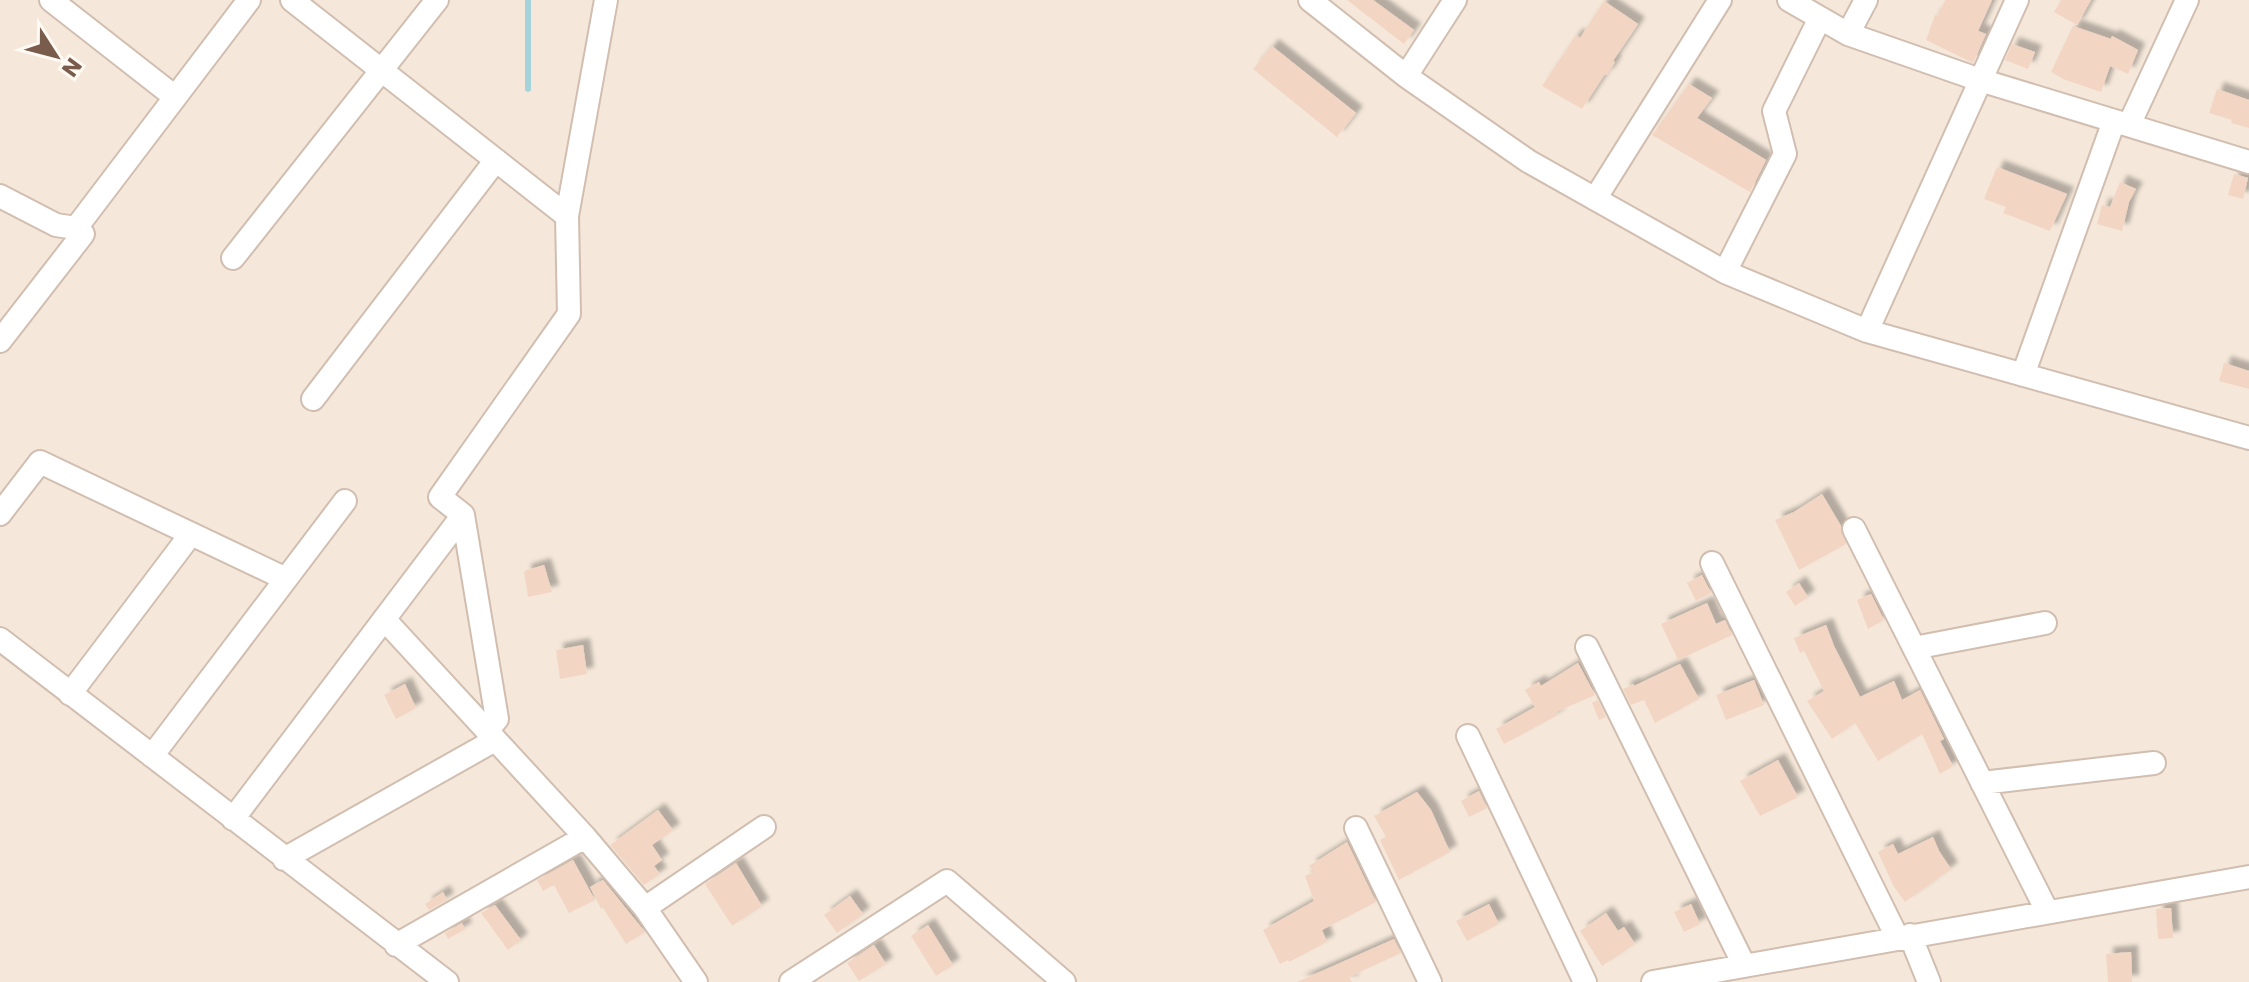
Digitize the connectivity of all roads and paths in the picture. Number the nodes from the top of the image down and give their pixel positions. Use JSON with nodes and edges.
{"nodes":[{"id":1,"x":51,"y":0,"type":"edge"},
{"id":2,"x":249,"y":0,"type":"edge"},
{"id":3,"x":292,"y":0,"type":"edge"},
{"id":4,"x":437,"y":0,"type":"edge"},
{"id":5,"x":606,"y":0,"type":"edge"},
{"id":6,"x":1310,"y":0,"type":"edge"},
{"id":7,"x":1455,"y":0,"type":"edge"},
{"id":8,"x":1720,"y":0,"type":"edge"},
{"id":9,"x":1789,"y":0,"type":"edge"},
{"id":10,"x":1866,"y":0,"type":"edge"},
{"id":11,"x":2017,"y":0,"type":"edge"},
{"id":12,"x":2187,"y":0,"type":"edge"},
{"id":13,"x":1820,"y":18,"type":"junction"},
{"id":14,"x":1848,"y":34,"type":"junction"},
{"id":15,"x":381,"y":70,"type":"junction"},
{"id":16,"x":1406,"y":76,"type":"junction"},
{"id":17,"x":1980,"y":80,"type":"junction"},
{"id":18,"x":175,"y":97,"type":"junction"},
{"id":19,"x":2122,"y":123,"type":"junction"},
{"id":20,"x":2248,"y":156,"type":"edge"},
{"id":21,"x":496,"y":160,"type":"junction"},
{"id":22,"x":0,"y":196,"type":"edge"},
{"id":23,"x":1595,"y":199,"type":"junction"},
{"id":24,"x":567,"y":216,"type":"junction"},
{"id":25,"x":76,"y":228,"type":"junction"},
{"id":26,"x":233,"y":258,"type":"dead end"},
{"id":27,"x":1725,"y":272,"type":"junction"},
{"id":28,"x":1867,"y":331,"type":"junction"},
{"id":29,"x":0,"y":341,"type":"edge"},
{"id":30,"x":2023,"y":375,"type":"junction"},
{"id":31,"x":313,"y":399,"type":"dead end"},
{"id":32,"x":2249,"y":438,"type":"edge"},
{"id":33,"x":345,"y":501,"type":"dead end"},
{"id":34,"x":0,"y":514,"type":"edge"},
{"id":35,"x":463,"y":515,"type":"junction"},
{"id":36,"x":1854,"y":529,"type":"dead end"},
{"id":37,"x":191,"y":534,"type":"junction"},
{"id":38,"x":1712,"y":563,"type":"dead end"},
{"id":39,"x":286,"y":579,"type":"junction"},
{"id":40,"x":384,"y":619,"type":"junction"},
{"id":41,"x":2045,"y":623,"type":"dead end"},
{"id":42,"x":0,"y":639,"type":"edge"},
{"id":43,"x":1587,"y":647,"type":"dead end"},
{"id":44,"x":1914,"y":648,"type":"junction"},
{"id":45,"x":70,"y":694,"type":"junction"},
{"id":46,"x":491,"y":735,"type":"junction"},
{"id":47,"x":1468,"y":736,"type":"dead end"},
{"id":48,"x":152,"y":756,"type":"junction"},
{"id":49,"x":2154,"y":763,"type":"dead end"},
{"id":50,"x":1982,"y":783,"type":"junction"},
{"id":51,"x":233,"y":819,"type":"junction"},
{"id":52,"x":764,"y":827,"type":"dead end"},
{"id":53,"x":1356,"y":828,"type":"dead end"},
{"id":54,"x":585,"y":837,"type":"junction"},
{"id":55,"x":284,"y":859,"type":"junction"},
{"id":56,"x":2249,"y":877,"type":"edge"},
{"id":57,"x":645,"y":908,"type":"junction"},
{"id":58,"x":2047,"y":911,"type":"junction"},
{"id":59,"x":1903,"y":936,"type":"junction"},
{"id":60,"x":396,"y":945,"type":"junction"},
{"id":61,"x":1744,"y":965,"type":"junction"},
{"id":62,"x":447,"y":982,"type":"edge"},
{"id":63,"x":696,"y":982,"type":"edge"},
{"id":64,"x":791,"y":982,"type":"edge"},
{"id":65,"x":1064,"y":982,"type":"edge"},
{"id":66,"x":1430,"y":982,"type":"edge"},
{"id":67,"x":1585,"y":982,"type":"edge"},
{"id":68,"x":1653,"y":982,"type":"edge"},
{"id":69,"x":1929,"y":982,"type":"edge"}],
"edges":[{"from":1,"to":18,"type":"street"},
{"from":2,"to":18,"type":"street"},
{"from":3,"to":15,"type":"street"},
{"from":4,"to":15,"type":"street"},
{"from":5,"to":24,"type":"street"},
{"from":6,"to":16,"type":"street"},
{"from":7,"to":16,"type":"street"},
{"from":8,"to":23,"type":"street"},
{"from":9,"to":13,"type":"street"},
{"from":10,"to":14,"type":"street"},
{"from":11,"to":17,"type":"street"},
{"from":12,"to":19,"type":"street"},
{"from":13,"to":14,"type":"street"},
{"from":13,"to":27,"type":"street"},
{"from":14,"to":17,"type":"street"},
{"from":15,"to":21,"type":"street"},
{"from":15,"to":26,"type":"street"},
{"from":16,"to":23,"type":"street"},
{"from":17,"to":19,"type":"street"},
{"from":17,"to":28,"type":"street"},
{"from":18,"to":25,"type":"street"},
{"from":19,"to":20,"type":"street"},
{"from":19,"to":30,"type":"street"},
{"from":21,"to":24,"type":"street"},
{"from":21,"to":31,"type":"street"},
{"from":22,"to":25,"type":"street"},
{"from":23,"to":27,"type":"street"},
{"from":24,"to":35,"type":"street"},
{"from":25,"to":29,"type":"street"},
{"from":27,"to":28,"type":"street"},
{"from":28,"to":30,"type":"street"},
{"from":30,"to":32,"type":"street"},
{"from":33,"to":39,"type":"street"},
{"from":34,"to":37,"type":"street"},
{"from":35,"to":40,"type":"street"},
{"from":35,"to":46,"type":"street"},
{"from":36,"to":44,"type":"street"},
{"from":37,"to":39,"type":"street"},
{"from":37,"to":45,"type":"street"},
{"from":38,"to":59,"type":"street"},
{"from":39,"to":48,"type":"street"},
{"from":40,"to":46,"type":"street"},
{"from":40,"to":51,"type":"street"},
{"from":41,"to":44,"type":"street"},
{"from":42,"to":45,"type":"street"},
{"from":43,"to":61,"type":"street"},
{"from":44,"to":50,"type":"street"},
{"from":45,"to":48,"type":"street"},
{"from":46,"to":54,"type":"street"},
{"from":46,"to":55,"type":"street"},
{"from":47,"to":67,"type":"street"},
{"from":48,"to":51,"type":"street"},
{"from":49,"to":50,"type":"street"},
{"from":50,"to":58,"type":"street"},
{"from":51,"to":55,"type":"street"},
{"from":52,"to":57,"type":"street"},
{"from":53,"to":66,"type":"street"},
{"from":54,"to":57,"type":"street"},
{"from":54,"to":60,"type":"street"},
{"from":55,"to":60,"type":"street"},
{"from":56,"to":58,"type":"street"},
{"from":57,"to":63,"type":"street"},
{"from":58,"to":59,"type":"street"},
{"from":59,"to":61,"type":"street"},
{"from":59,"to":69,"type":"street"},
{"from":60,"to":62,"type":"street"},
{"from":61,"to":68,"type":"street"},
{"from":64,"to":65,"type":"street"}]}
